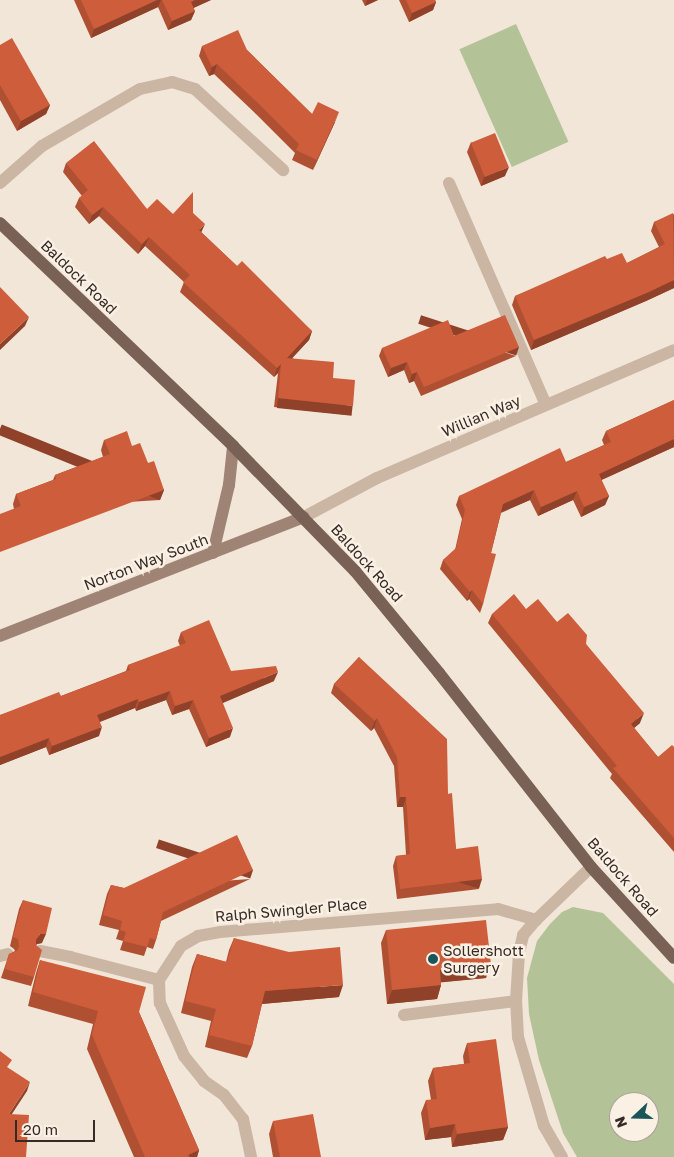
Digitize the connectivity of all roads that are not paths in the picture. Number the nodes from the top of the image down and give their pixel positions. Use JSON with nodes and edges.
{"nodes":[{"id":1,"x":283,"y":170,"type":"dead end"},
{"id":2,"x":0,"y":183,"type":"edge"},
{"id":3,"x":449,"y":183,"type":"dead end"},
{"id":4,"x":0,"y":223,"type":"edge"},
{"id":5,"x":674,"y":350,"type":"edge"},
{"id":6,"x":546,"y":405,"type":"junction"},
{"id":7,"x":233,"y":446,"type":"junction"},
{"id":8,"x":304,"y":517,"type":"junction"},
{"id":9,"x":213,"y":553,"type":"junction"},
{"id":10,"x":0,"y":636,"type":"edge"},
{"id":11,"x":591,"y":867,"type":"junction"},
{"id":12,"x":536,"y":920,"type":"junction"},
{"id":13,"x":40,"y":951,"type":"edge"},
{"id":14,"x":674,"y":958,"type":"edge"},
{"id":15,"x":159,"y":980,"type":"junction"},
{"id":16,"x":516,"y":1001,"type":"junction"},
{"id":17,"x":404,"y":1014,"type":"dead end"},
{"id":18,"x":251,"y":1157,"type":"edge"},
{"id":19,"x":562,"y":1157,"type":"edge"}],
"edges":[{"from":1,"to":2,"type":"street"},
{"from":3,"to":6,"type":"street"},
{"from":4,"to":7,"type":"main road","name":"Baldock Road"},
{"from":5,"to":6,"type":"street","name":"Willian Way"},
{"from":6,"to":8,"type":"street","name":"Willian Way"},
{"from":7,"to":8,"type":"main road","name":"Baldock Road"},
{"from":7,"to":9,"type":"street"},
{"from":8,"to":9,"type":"street","name":"Norton Way South"},
{"from":8,"to":11,"type":"main road","name":"Baldock Road"},
{"from":9,"to":10,"type":"street","name":"Norton Way South"},
{"from":11,"to":12,"type":"street"},
{"from":11,"to":14,"type":"main road","name":"Baldock Road"},
{"from":12,"to":15,"type":"street","name":"Ralph Swingler Place"},
{"from":12,"to":16,"type":"street"},
{"from":13,"to":15,"type":"street"},
{"from":15,"to":18,"type":"street"},
{"from":16,"to":17,"type":"street"},
{"from":16,"to":19,"type":"street"}]}
